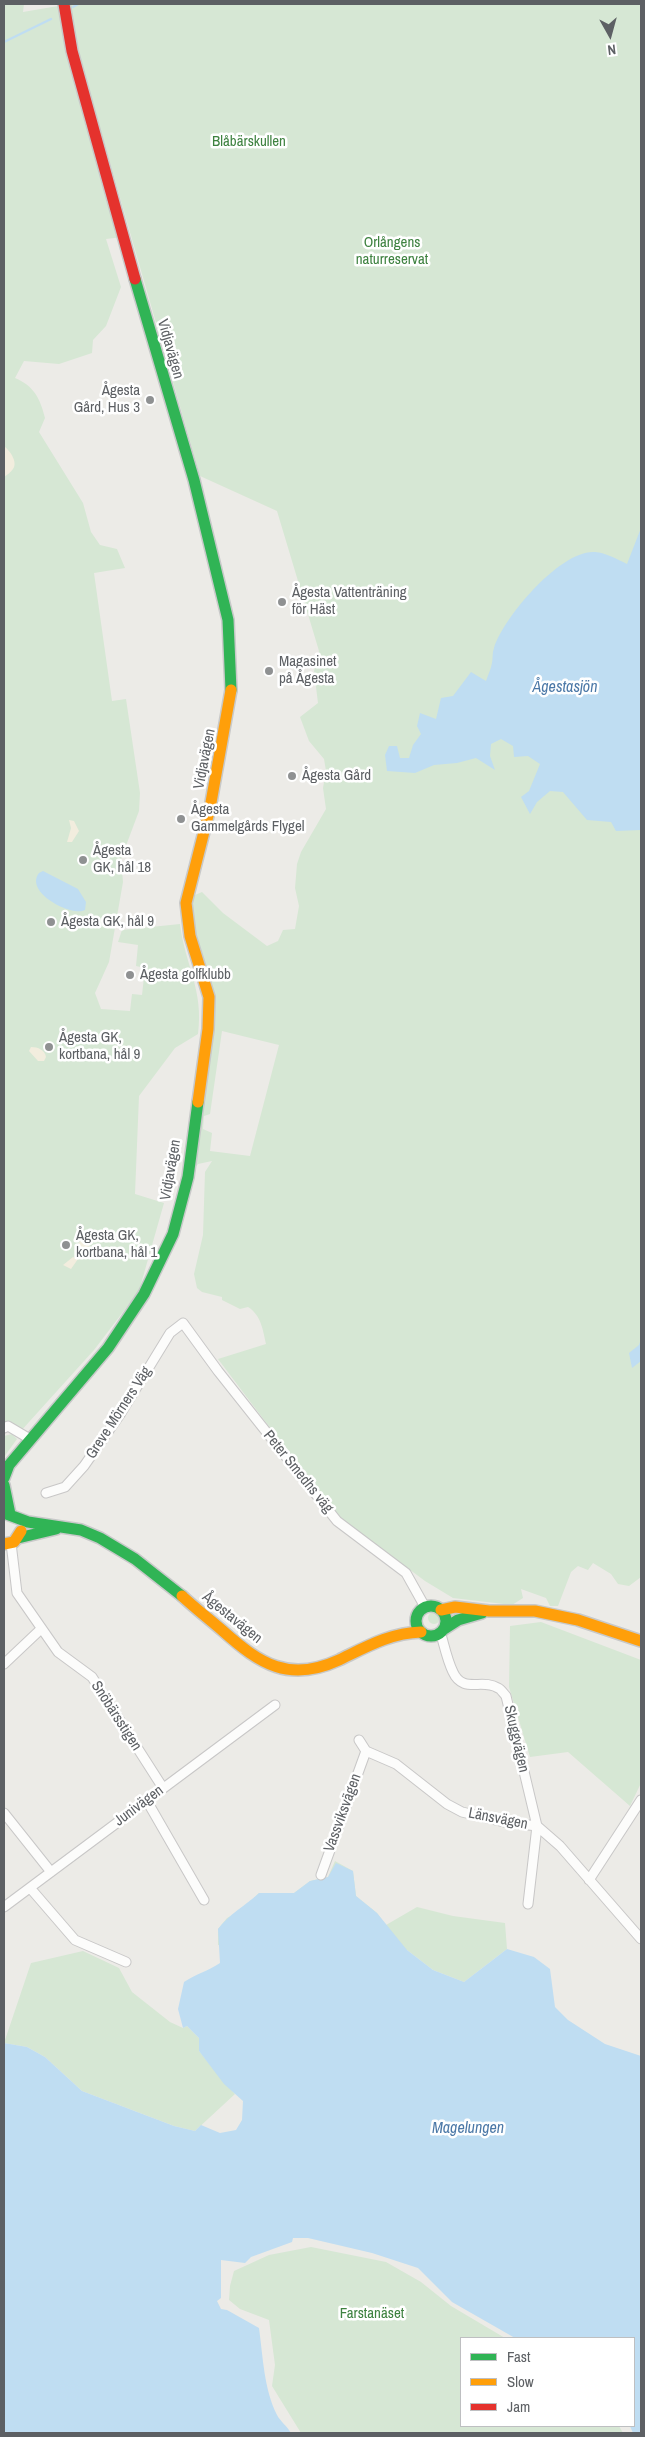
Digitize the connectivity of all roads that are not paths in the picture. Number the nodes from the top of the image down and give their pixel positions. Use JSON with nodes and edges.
{"nodes":[{"id":1,"x":64,"y":4,"type":"edge"},
{"id":2,"x":183,"y":1323,"type":"joint"},
{"id":3,"x":4,"y":1428,"type":"edge"},
{"id":4,"x":30,"y":1439,"type":"junction"},
{"id":5,"x":4,"y":1478,"type":"edge"},
{"id":6,"x":4,"y":1485,"type":"edge"},
{"id":7,"x":46,"y":1493,"type":"dead end"},
{"id":8,"x":10,"y":1515,"type":"edge"},
{"id":9,"x":68,"y":1527,"type":"junction"},
{"id":10,"x":11,"y":1542,"type":"edge"},
{"id":11,"x":425,"y":1607,"type":"junction"},
{"id":12,"x":441,"y":1610,"type":"junction"},
{"id":13,"x":489,"y":1611,"type":"junction"},
{"id":14,"x":416,"y":1620,"type":"junction"},
{"id":15,"x":41,"y":1629,"type":"junction"},
{"id":16,"x":421,"y":1632,"type":"junction"},
{"id":17,"x":440,"y":1632,"type":"junction"},
{"id":18,"x":390,"y":1636,"type":"junction"},
{"id":19,"x":641,"y":1641,"type":"edge"},
{"id":20,"x":4,"y":1664,"type":"edge"},
{"id":21,"x":275,"y":1705,"type":"dead end"},
{"id":22,"x":359,"y":1740,"type":"dead end"},
{"id":23,"x":366,"y":1751,"type":"junction"},
{"id":24,"x":163,"y":1788,"type":"junction"},
{"id":25,"x":147,"y":1801,"type":"junction"},
{"id":26,"x":641,"y":1802,"type":"edge"},
{"id":27,"x":4,"y":1813,"type":"edge"},
{"id":28,"x":537,"y":1826,"type":"junction"},
{"id":29,"x":51,"y":1872,"type":"junction"},
{"id":30,"x":321,"y":1875,"type":"dead end"},
{"id":31,"x":589,"y":1880,"type":"junction"},
{"id":32,"x":31,"y":1889,"type":"junction"},
{"id":33,"x":204,"y":1900,"type":"dead end"},
{"id":34,"x":528,"y":1904,"type":"dead end"},
{"id":35,"x":4,"y":1907,"type":"edge"},
{"id":36,"x":641,"y":1939,"type":"edge"},
{"id":37,"x":126,"y":1962,"type":"dead end"}],
"edges":[{"from":1,"to":4,"type":"street","name":"Vidjavägen"},
{"from":2,"to":7,"type":"street","name":"Greve Mörners Väg"},
{"from":2,"to":11,"type":"street","name":"Peter Smedhs väg"},
{"from":3,"to":4,"type":"street"},
{"from":4,"to":5,"type":"street","name":"Vidjavägen"},
{"from":6,"to":8,"type":"street"},
{"from":8,"to":9,"type":"street","name":"Ågestavägen"},
{"from":8,"to":10,"type":"street"},
{"from":9,"to":10,"type":"street","name":"Ågestavägen"},
{"from":9,"to":18,"type":"street","name":"Ågestavägen"},
{"from":10,"to":15,"type":"street","name":"Snöbärsstigen"},
{"from":11,"to":12,"type":"street"},
{"from":11,"to":14,"type":"street"},
{"from":12,"to":13,"type":"street"},
{"from":12,"to":17,"type":"street"},
{"from":13,"to":17,"type":"street"},
{"from":13,"to":19,"type":"street"},
{"from":14,"to":16,"type":"street"},
{"from":14,"to":18,"type":"street","name":"Ågestavägen"},
{"from":15,"to":20,"type":"street"},
{"from":15,"to":24,"type":"street","name":"Snöbärsstigen"},
{"from":16,"to":17,"type":"street"},
{"from":16,"to":18,"type":"street","name":"Ågestavägen"},
{"from":17,"to":28,"type":"street","name":"Skuggvägen"},
{"from":21,"to":24,"type":"street","name":"Junivägen"},
{"from":22,"to":23,"type":"street"},
{"from":23,"to":28,"type":"street","name":"Länsvägen"},
{"from":23,"to":30,"type":"street","name":"Vassviksvägen"},
{"from":24,"to":25,"type":"street","name":"Junivägen"},
{"from":25,"to":29,"type":"street","name":"Junivägen"},
{"from":25,"to":33,"type":"street"},
{"from":26,"to":31,"type":"street"},
{"from":27,"to":29,"type":"street"},
{"from":28,"to":31,"type":"street","name":"Länsvägen"},
{"from":28,"to":34,"type":"street"},
{"from":29,"to":32,"type":"street","name":"Junivägen"},
{"from":31,"to":36,"type":"street","name":"Länsvägen"},
{"from":32,"to":35,"type":"street","name":"Junivägen"},
{"from":32,"to":37,"type":"street"}]}
